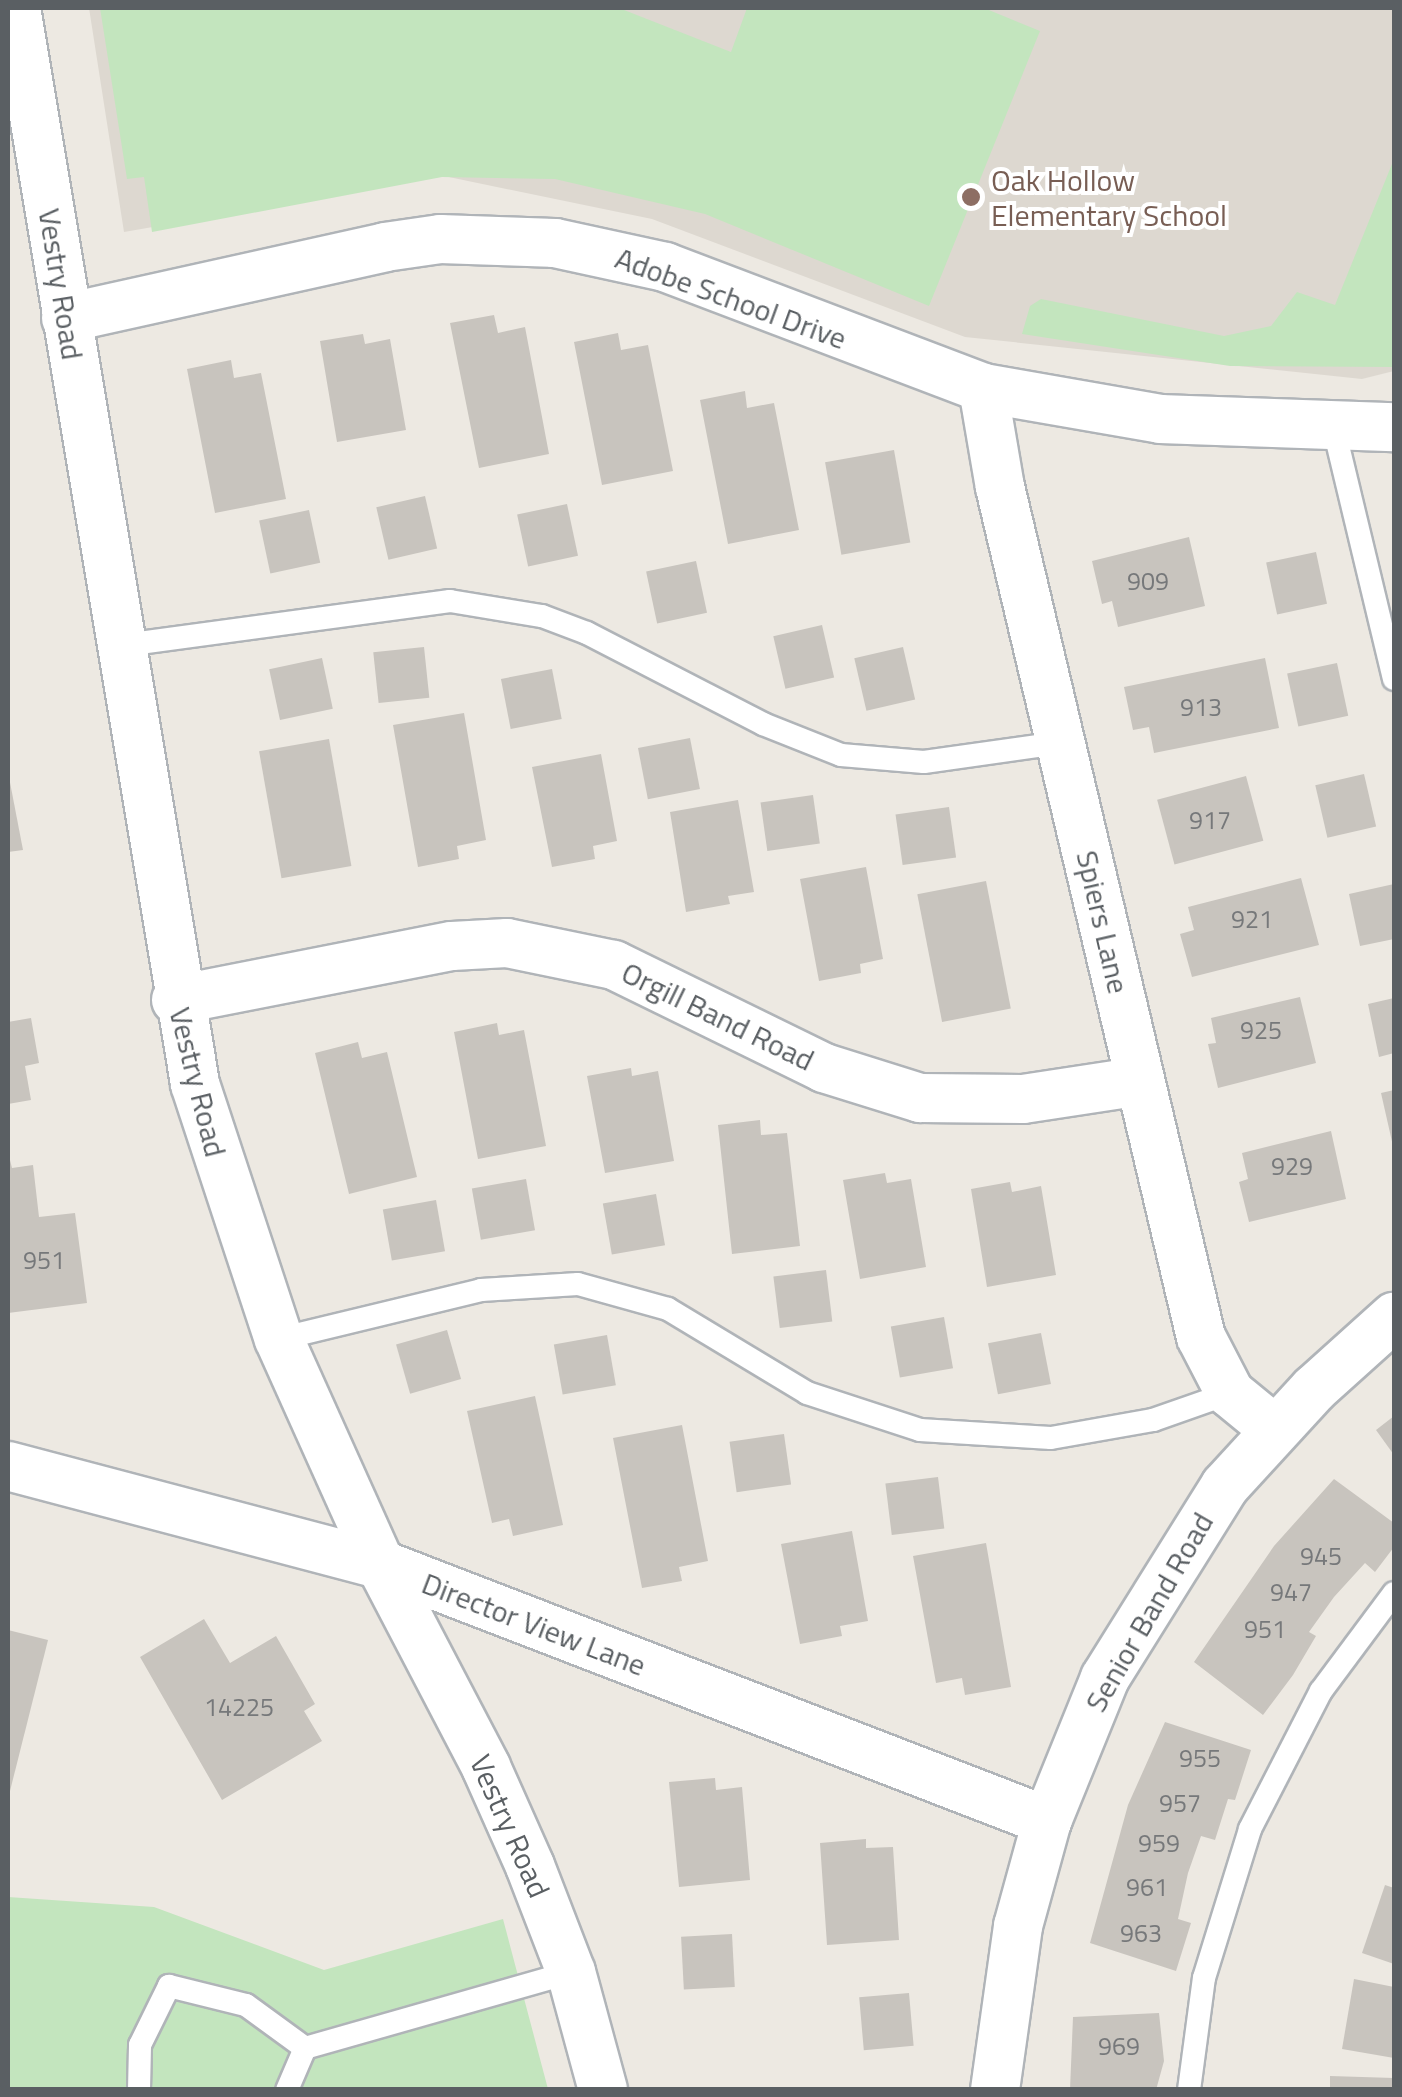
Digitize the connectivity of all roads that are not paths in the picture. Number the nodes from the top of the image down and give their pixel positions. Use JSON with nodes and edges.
{"nodes":[{"id":1,"x":16,"y":8,"type":"edge"},
{"id":2,"x":66,"y":318,"type":"junction"},
{"id":3,"x":983,"y":388,"type":"junction"},
{"id":4,"x":1394,"y":427,"type":"edge"},
{"id":5,"x":1334,"y":428,"type":"junction"},
{"id":6,"x":117,"y":646,"type":"junction"},
{"id":7,"x":1394,"y":679,"type":"edge"},
{"id":8,"x":1060,"y":742,"type":"junction"},
{"id":9,"x":176,"y":1000,"type":"junction"},
{"id":10,"x":1140,"y":1081,"type":"junction"},
{"id":11,"x":1394,"y":1316,"type":"edge"},
{"id":12,"x":279,"y":1339,"type":"junction"},
{"id":13,"x":1230,"y":1393,"type":"junction"},
{"id":14,"x":1275,"y":1430,"type":"junction"},
{"id":15,"x":8,"y":1466,"type":"edge"},
{"id":16,"x":380,"y":1564,"type":"junction"},
{"id":17,"x":1394,"y":1593,"type":"edge"},
{"id":18,"x":1047,"y":1821,"type":"junction"},
{"id":19,"x":570,"y":1972,"type":"junction"},
{"id":20,"x":304,"y":2048,"type":"junction"},
{"id":21,"x":139,"y":2090,"type":"edge"},
{"id":22,"x":287,"y":2090,"type":"edge"},
{"id":23,"x":603,"y":2090,"type":"edge"},
{"id":24,"x":995,"y":2090,"type":"edge"},
{"id":25,"x":1189,"y":2090,"type":"edge"}],
"edges":[{"from":1,"to":2,"type":"street","name":"Vestry Road"},
{"from":2,"to":3,"type":"street","name":"Adobe School Drive"},
{"from":2,"to":6,"type":"street","name":"Vestry Road"},
{"from":3,"to":5,"type":"street","name":"Adobe School Drive"},
{"from":3,"to":8,"type":"street","name":"Spiers Lane"},
{"from":4,"to":5,"type":"street","name":"Adobe School Drive"},
{"from":5,"to":7,"type":"lane"},
{"from":6,"to":8,"type":"lane"},
{"from":6,"to":9,"type":"street","name":"Vestry Road"},
{"from":8,"to":10,"type":"street","name":"Spiers Lane"},
{"from":9,"to":10,"type":"street","name":"Orgill Band Road"},
{"from":9,"to":12,"type":"street","name":"Vestry Road"},
{"from":10,"to":13,"type":"street","name":"Spiers Lane"},
{"from":11,"to":14,"type":"street","name":"Senior Band Road"},
{"from":12,"to":13,"type":"lane"},
{"from":12,"to":16,"type":"street","name":"Vestry Road"},
{"from":13,"to":14,"type":"street","name":"Spiers Lane"},
{"from":14,"to":18,"type":"street","name":"Senior Band Road"},
{"from":15,"to":16,"type":"street","name":"Director View Lane"},
{"from":16,"to":18,"type":"street","name":"Director View Lane"},
{"from":16,"to":19,"type":"street","name":"Vestry Road"},
{"from":17,"to":25,"type":"lane"},
{"from":18,"to":24,"type":"street","name":"Senior Band Road"},
{"from":19,"to":20,"type":"lane"},
{"from":19,"to":23,"type":"street","name":"Vestry Road"},
{"from":20,"to":21,"type":"lane"},
{"from":20,"to":22,"type":"lane"}]}
